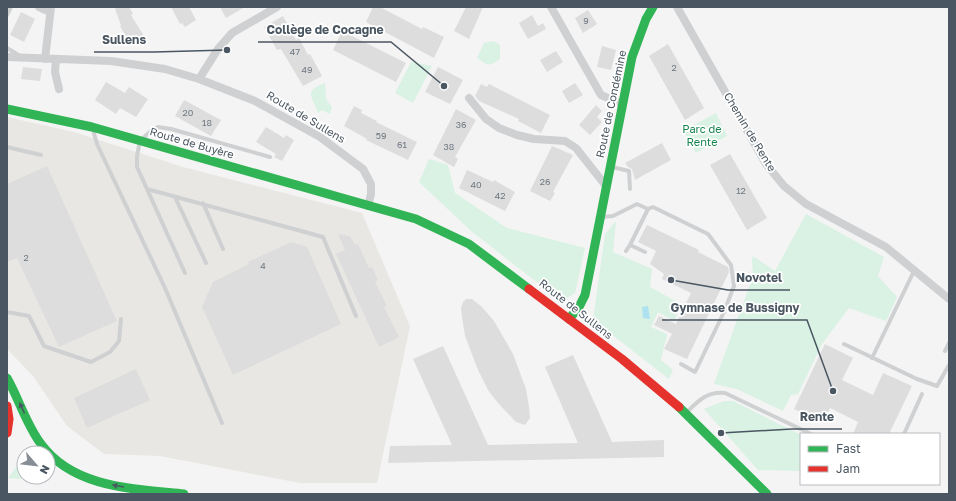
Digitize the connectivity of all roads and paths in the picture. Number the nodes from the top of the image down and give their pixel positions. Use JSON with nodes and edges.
{"nodes":[{"id":1,"x":11,"y":7,"type":"edge"},
{"id":2,"x":39,"y":7,"type":"edge"},
{"id":3,"x":277,"y":7,"type":"edge"},
{"id":4,"x":551,"y":7,"type":"edge"},
{"id":5,"x":653,"y":7,"type":"edge"},
{"id":6,"x":677,"y":7,"type":"edge"},
{"id":7,"x":50,"y":10,"type":"edge"},
{"id":8,"x":7,"y":15,"type":"edge"},
{"id":9,"x":7,"y":48,"type":"edge"},
{"id":10,"x":7,"y":57,"type":"edge"},
{"id":11,"x":24,"y":58,"type":"junction"},
{"id":12,"x":45,"y":59,"type":"junction"},
{"id":13,"x":56,"y":59,"type":"junction"},
{"id":14,"x":199,"y":79,"type":"junction"},
{"id":15,"x":59,"y":89,"type":"dead end"},
{"id":16,"x":469,"y":98,"type":"dead end"},
{"id":17,"x":622,"y":104,"type":"junction"},
{"id":18,"x":7,"y":109,"type":"edge"},
{"id":19,"x":92,"y":127,"type":"junction"},
{"id":20,"x":140,"y":141,"type":"junction"},
{"id":21,"x":7,"y":147,"type":"edge"},
{"id":22,"x":41,"y":155,"type":"dead end"},
{"id":23,"x":270,"y":157,"type":"dead end"},
{"id":24,"x":609,"y":167,"type":"junction"},
{"id":25,"x":606,"y":186,"type":"junction"},
{"id":26,"x":147,"y":189,"type":"junction"},
{"id":27,"x":630,"y":189,"type":"dead end"},
{"id":28,"x":175,"y":197,"type":"junction"},
{"id":29,"x":203,"y":203,"type":"junction"},
{"id":30,"x":368,"y":206,"type":"junction"},
{"id":31,"x":648,"y":209,"type":"junction"},
{"id":32,"x":600,"y":217,"type":"junction"},
{"id":33,"x":630,"y":245,"type":"junction"},
{"id":34,"x":223,"y":249,"type":"dead end"},
{"id":35,"x":626,"y":251,"type":"dead end"},
{"id":36,"x":644,"y":252,"type":"dead end"},
{"id":37,"x":206,"y":263,"type":"dead end"},
{"id":38,"x":914,"y":271,"type":"junction"},
{"id":39,"x":185,"y":273,"type":"dead end"},
{"id":40,"x":949,"y":299,"type":"edge"},
{"id":41,"x":7,"y":312,"type":"edge"},
{"id":42,"x":356,"y":316,"type":"dead end"},
{"id":43,"x":121,"y":319,"type":"dead end"},
{"id":44,"x":569,"y":320,"type":"junction"},
{"id":45,"x":949,"y":343,"type":"edge"},
{"id":46,"x":844,"y":344,"type":"dead end"},
{"id":47,"x":945,"y":351,"type":"dead end"},
{"id":48,"x":872,"y":358,"type":"junction"},
{"id":49,"x":681,"y":364,"type":"dead end"},
{"id":50,"x":949,"y":365,"type":"edge"},
{"id":51,"x":7,"y":378,"type":"edge"},
{"id":52,"x":922,"y":394,"type":"dead end"},
{"id":53,"x":7,"y":406,"type":"edge"},
{"id":54,"x":685,"y":413,"type":"junction"},
{"id":55,"x":222,"y":423,"type":"dead end"},
{"id":56,"x":7,"y":433,"type":"edge"},
{"id":57,"x":809,"y":433,"type":"edge"},
{"id":58,"x":904,"y":433,"type":"edge"},
{"id":59,"x":184,"y":494,"type":"edge"},
{"id":60,"x":767,"y":494,"type":"edge"}],
"edges":[{"from":1,"to":8,"type":"lane"},
{"from":2,"to":7,"type":"street"},
{"from":3,"to":14,"type":"street"},
{"from":4,"to":17,"type":"street"},
{"from":5,"to":17,"type":"main road","name":"Route de Condémine"},
{"from":6,"to":38,"type":"street","name":"Chemin de Rente"},
{"from":7,"to":12,"type":"street"},
{"from":9,"to":11,"type":"lane"},
{"from":10,"to":11,"type":"street","name":"Route de Sullens"},
{"from":11,"to":12,"type":"street","name":"Route de Sullens"},
{"from":12,"to":13,"type":"street","name":"Route de Sullens"},
{"from":13,"to":14,"type":"street","name":"Route de Sullens"},
{"from":13,"to":15,"type":"street"},
{"from":14,"to":30,"type":"street","name":"Route de Sullens"},
{"from":16,"to":25,"type":"street","name":"Route de Condémine"},
{"from":17,"to":24,"type":"main road","name":"Route de Condémine"},
{"from":18,"to":19,"type":"main road","name":"Route de Buyère"},
{"from":19,"to":20,"type":"main road","name":"Route de Buyère"},
{"from":19,"to":55,"type":"lane"},
{"from":20,"to":23,"type":"lane"},
{"from":20,"to":26,"type":"lane"},
{"from":20,"to":30,"type":"main road","name":"Route de Buyère"},
{"from":21,"to":22,"type":"lane"},
{"from":24,"to":25,"type":"main road","name":"Route de Condémine"},
{"from":24,"to":27,"type":"lane"},
{"from":25,"to":32,"type":"main road","name":"Route de Condémine"},
{"from":26,"to":28,"type":"lane"},
{"from":26,"to":39,"type":"lane"},
{"from":28,"to":29,"type":"lane"},
{"from":28,"to":37,"type":"lane"},
{"from":29,"to":34,"type":"lane"},
{"from":29,"to":42,"type":"lane"},
{"from":30,"to":44,"type":"main road","name":"Route de Sullens"},
{"from":31,"to":32,"type":"lane"},
{"from":31,"to":33,"type":"lane"},
{"from":31,"to":49,"type":"lane"},
{"from":32,"to":44,"type":"main road","name":"Route de Condémine"},
{"from":33,"to":35,"type":"lane"},
{"from":33,"to":36,"type":"lane"},
{"from":38,"to":40,"type":"street","name":"Chemin de Rente"},
{"from":38,"to":48,"type":"lane"},
{"from":41,"to":43,"type":"lane"},
{"from":44,"to":54,"type":"main road","name":"Route de Sullens"},
{"from":45,"to":47,"type":"lane"},
{"from":46,"to":48,"type":"lane"},
{"from":48,"to":50,"type":"lane"},
{"from":59,"to":51,"type":"main road","one_way":true},
{"from":52,"to":58,"type":"lane"},
{"from":53,"to":56,"type":"main road"},
{"from":54,"to":57,"type":"lane"},
{"from":54,"to":60,"type":"main road","name":"Route de Sullens"}]}
